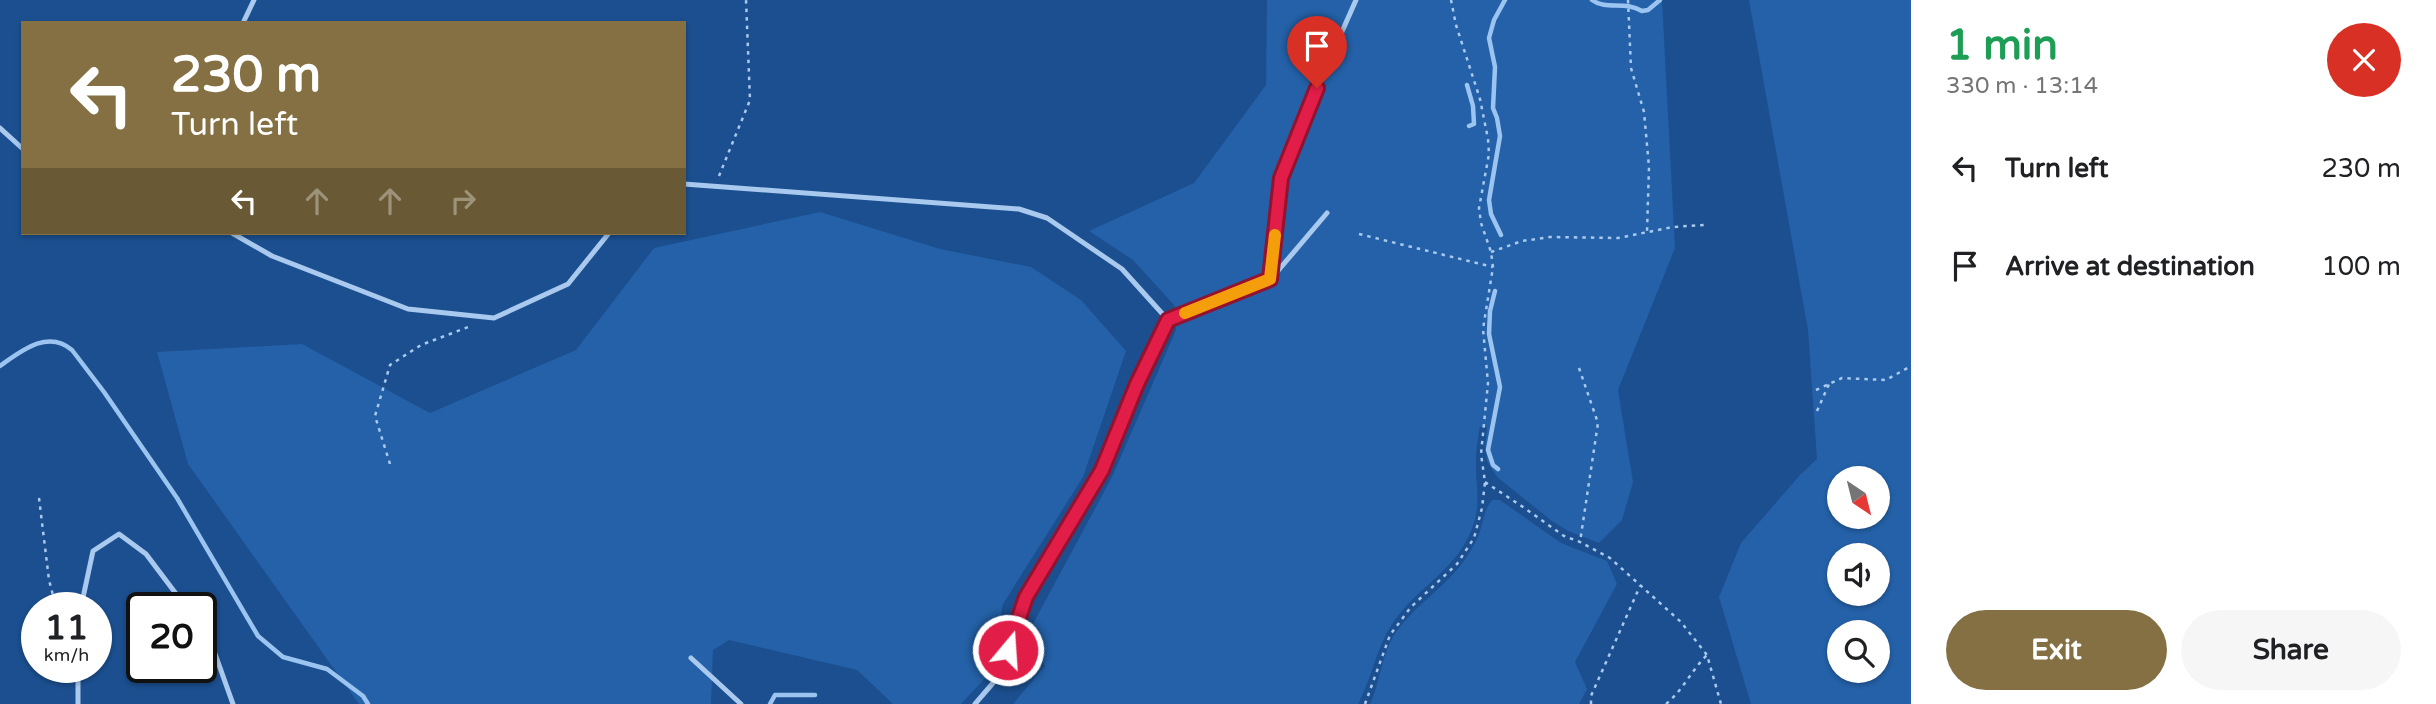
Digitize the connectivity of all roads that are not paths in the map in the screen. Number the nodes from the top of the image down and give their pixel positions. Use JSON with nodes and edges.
{"nodes":[{"id":1,"x":254,"y":0,"type":"edge"},
{"id":2,"x":1356,"y":0,"type":"edge"},
{"id":3,"x":244,"y":21,"type":"edge"},
{"id":4,"x":0,"y":128,"type":"edge"},
{"id":5,"x":21,"y":147,"type":"edge"},
{"id":6,"x":686,"y":184,"type":"edge"},
{"id":7,"x":1327,"y":213,"type":"dead end"},
{"id":8,"x":235,"y":235,"type":"edge"},
{"id":9,"x":607,"y":235,"type":"edge"},
{"id":10,"x":1270,"y":279,"type":"junction"},
{"id":11,"x":1168,"y":320,"type":"junction"},
{"id":12,"x":83,"y":592,"type":"edge"},
{"id":13,"x":175,"y":592,"type":"edge"},
{"id":14,"x":691,"y":658,"type":"dead end"},
{"id":15,"x":217,"y":659,"type":"edge"},
{"id":16,"x":78,"y":683,"type":"edge"},
{"id":17,"x":78,"y":704,"type":"edge"},
{"id":18,"x":233,"y":704,"type":"edge"},
{"id":19,"x":741,"y":704,"type":"edge"},
{"id":20,"x":975,"y":704,"type":"edge"}],
"edges":[{"from":1,"to":3,"type":"lane"},
{"from":2,"to":10,"type":"lane"},
{"from":4,"to":5,"type":"lane"},
{"from":6,"to":11,"type":"lane"},
{"from":7,"to":10,"type":"lane"},
{"from":8,"to":9,"type":"lane"},
{"from":10,"to":11,"type":"lane"},
{"from":11,"to":20,"type":"lane"},
{"from":12,"to":13,"type":"lane"},
{"from":14,"to":19,"type":"lane"},
{"from":15,"to":18,"type":"lane"},
{"from":16,"to":17,"type":"lane"}]}
